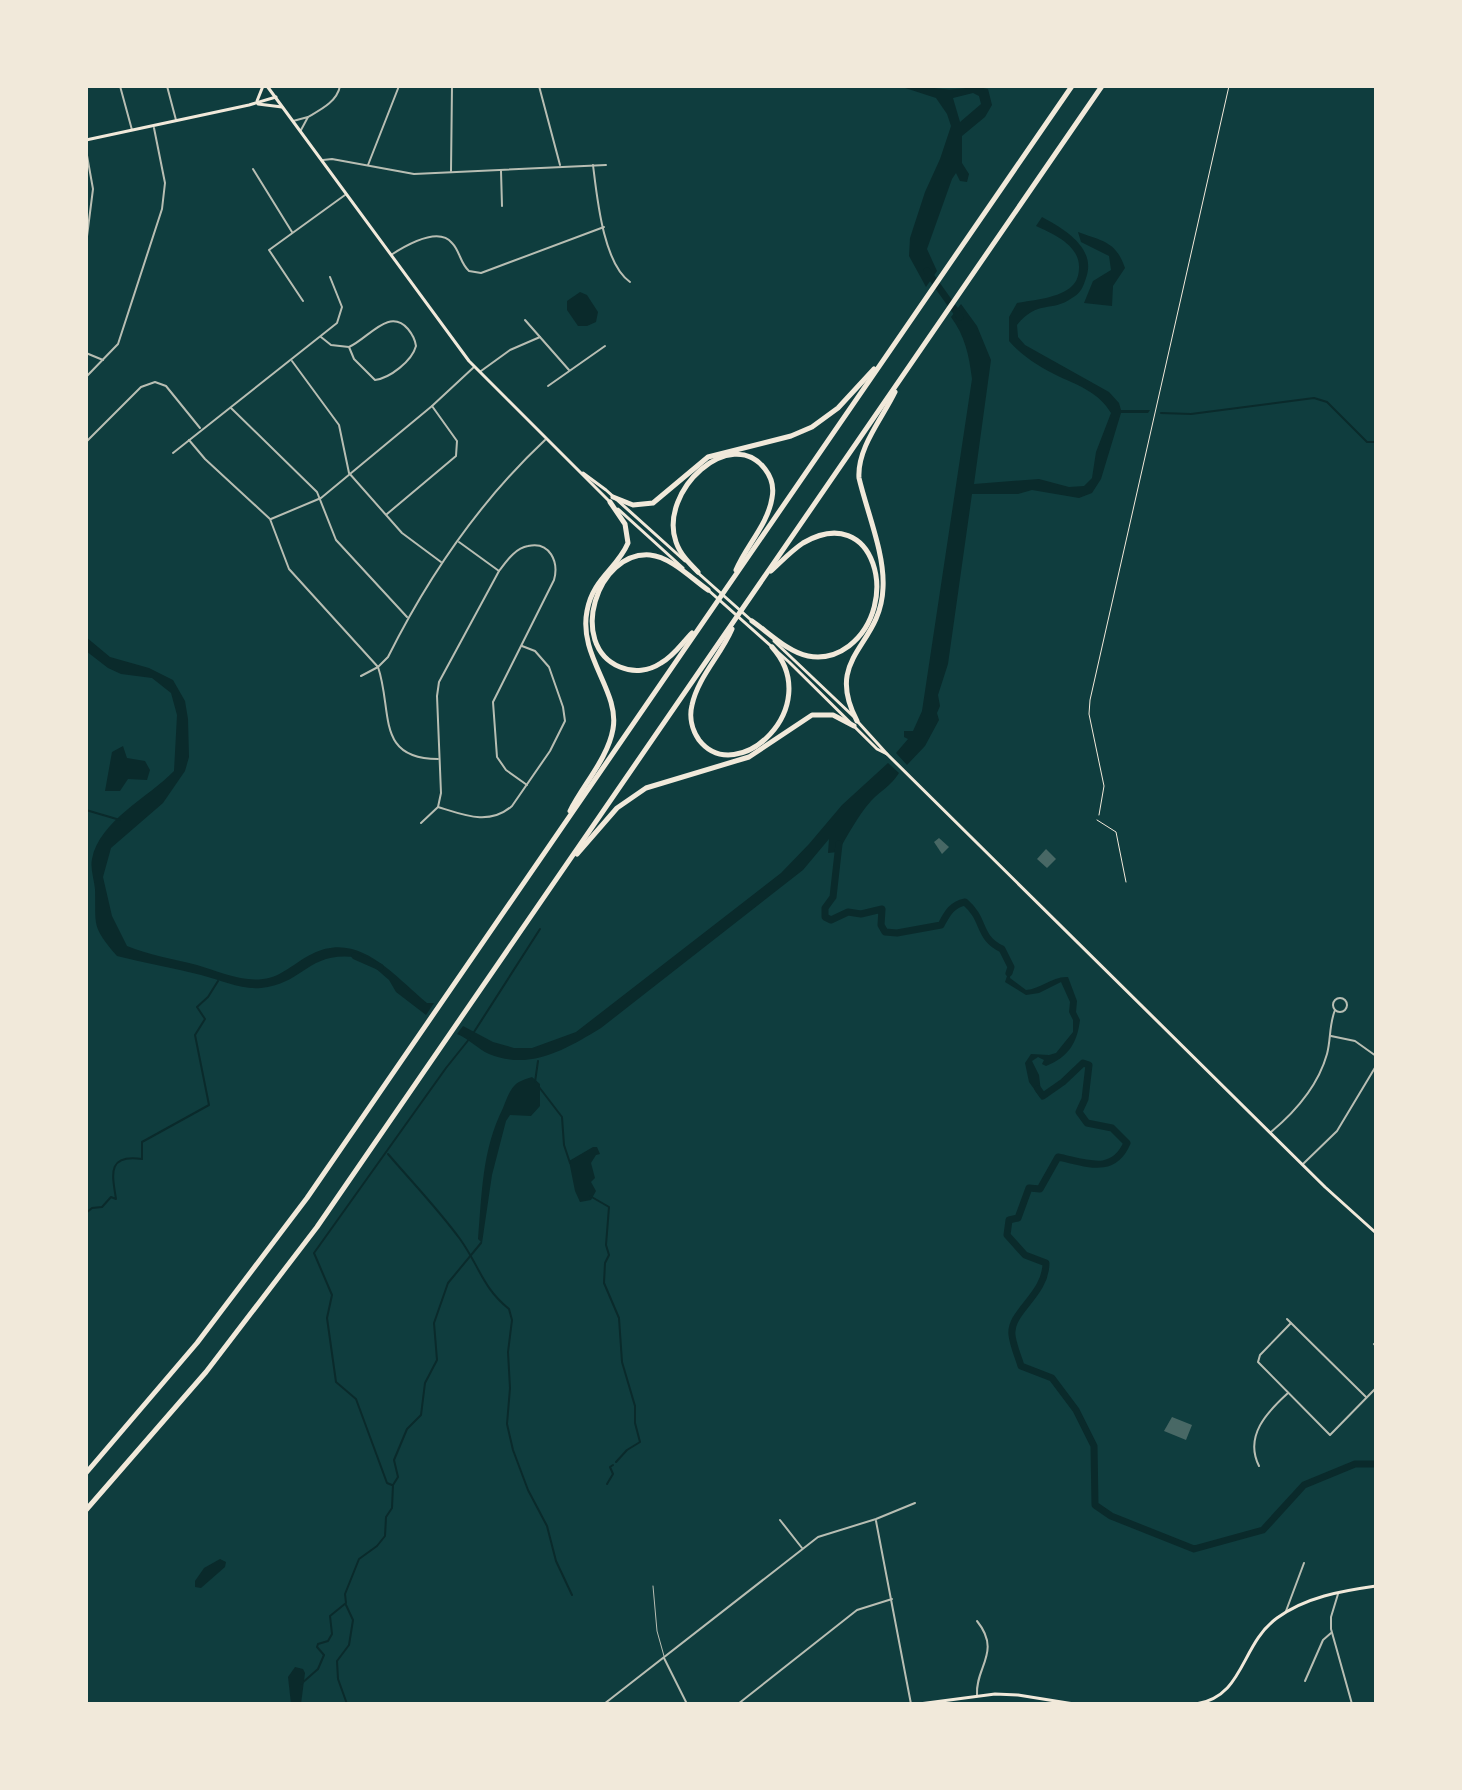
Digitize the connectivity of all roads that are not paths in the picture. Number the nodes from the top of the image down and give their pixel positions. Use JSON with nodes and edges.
{"nodes":[{"id":1,"x":120,"y":86,"type":"edge"},
{"id":2,"x":167,"y":86,"type":"edge"},
{"id":3,"x":265,"y":86,"type":"edge"},
{"id":4,"x":340,"y":86,"type":"edge"},
{"id":5,"x":399,"y":86,"type":"edge"},
{"id":6,"x":452,"y":86,"type":"edge"},
{"id":7,"x":539,"y":86,"type":"edge"},
{"id":8,"x":1072,"y":86,"type":"edge"},
{"id":9,"x":1102,"y":86,"type":"edge"},
{"id":10,"x":276,"y":97,"type":"junction"},
{"id":11,"x":254,"y":104,"type":"junction"},
{"id":12,"x":284,"y":108,"type":"junction"},
{"id":13,"x":308,"y":117,"type":"junction"},
{"id":14,"x":176,"y":121,"type":"junction"},
{"id":15,"x":293,"y":121,"type":"junction"},
{"id":16,"x":153,"y":127,"type":"junction"},
{"id":17,"x":133,"y":131,"type":"junction"},
{"id":18,"x":300,"y":131,"type":"junction"},
{"id":19,"x":86,"y":133,"type":"edge"},
{"id":20,"x":86,"y":141,"type":"edge"},
{"id":21,"x":86,"y":150,"type":"edge"},
{"id":22,"x":321,"y":160,"type":"junction"},
{"id":23,"x":593,"y":165,"type":"junction"},
{"id":24,"x":606,"y":165,"type":"dead end"},
{"id":25,"x":368,"y":166,"type":"junction"},
{"id":26,"x":560,"y":166,"type":"junction"},
{"id":27,"x":253,"y":169,"type":"dead end"},
{"id":28,"x":501,"y":170,"type":"junction"},
{"id":29,"x":451,"y":172,"type":"junction"},
{"id":30,"x":345,"y":194,"type":"junction"},
{"id":31,"x":502,"y":206,"type":"dead end"},
{"id":32,"x":604,"y":227,"type":"junction"},
{"id":33,"x":293,"y":233,"type":"junction"},
{"id":34,"x":86,"y":244,"type":"edge"},
{"id":35,"x":390,"y":256,"type":"junction"},
{"id":36,"x":330,"y":277,"type":"dead end"},
{"id":37,"x":630,"y":282,"type":"dead end"},
{"id":38,"x":303,"y":301,"type":"dead end"},
{"id":39,"x":525,"y":320,"type":"dead end"},
{"id":40,"x":320,"y":337,"type":"junction"},
{"id":41,"x":540,"y":337,"type":"junction"},
{"id":42,"x":605,"y":346,"type":"dead end"},
{"id":43,"x":349,"y":347,"type":"junction"},
{"id":44,"x":86,"y":353,"type":"edge"},
{"id":45,"x":103,"y":360,"type":"junction"},
{"id":46,"x":884,"y":360,"type":"junction"},
{"id":47,"x":292,"y":361,"type":"junction"},
{"id":48,"x":474,"y":367,"type":"junction"},
{"id":49,"x":569,"y":370,"type":"junction"},
{"id":50,"x":480,"y":372,"type":"junction"},
{"id":51,"x":86,"y":377,"type":"edge"},
{"id":52,"x":901,"y":380,"type":"junction"},
{"id":53,"x":548,"y":386,"type":"dead end"},
{"id":54,"x":432,"y":406,"type":"junction"},
{"id":55,"x":231,"y":408,"type":"junction"},
{"id":56,"x":201,"y":429,"type":"junction"},
{"id":57,"x":189,"y":440,"type":"junction"},
{"id":58,"x":545,"y":440,"type":"junction"},
{"id":59,"x":86,"y":442,"type":"edge"},
{"id":60,"x":173,"y":453,"type":"dead end"},
{"id":61,"x":349,"y":473,"type":"junction"},
{"id":62,"x":321,"y":498,"type":"junction"},
{"id":63,"x":612,"y":500,"type":"junction"},
{"id":64,"x":386,"y":515,"type":"junction"},
{"id":65,"x":270,"y":519,"type":"junction"},
{"id":66,"x":458,"y":541,"type":"junction"},
{"id":67,"x":442,"y":563,"type":"junction"},
{"id":68,"x":499,"y":571,"type":"junction"},
{"id":69,"x":698,"y":572,"type":"junction"},
{"id":70,"x":764,"y":577,"type":"junction"},
{"id":71,"x":731,"y":581,"type":"junction"},
{"id":72,"x":710,"y":588,"type":"junction"},
{"id":73,"x":408,"y":618,"type":"junction"},
{"id":74,"x":736,"y":619,"type":"junction"},
{"id":75,"x":750,"y":623,"type":"junction"},
{"id":76,"x":702,"y":624,"type":"junction"},
{"id":77,"x":521,"y":646,"type":"junction"},
{"id":78,"x":772,"y":647,"type":"junction"},
{"id":79,"x":378,"y":667,"type":"junction"},
{"id":80,"x":361,"y":676,"type":"dead end"},
{"id":81,"x":855,"y":723,"type":"junction"},
{"id":82,"x":440,"y":759,"type":"junction"},
{"id":83,"x":527,"y":785,"type":"junction"},
{"id":84,"x":438,"y":807,"type":"junction"},
{"id":85,"x":421,"y":823,"type":"dead end"},
{"id":86,"x":561,"y":829,"type":"junction"},
{"id":87,"x":563,"y":870,"type":"junction"},
{"id":88,"x":1335,"y":1010,"type":"dead end"},
{"id":89,"x":1329,"y":1036,"type":"junction"},
{"id":90,"x":1376,"y":1056,"type":"edge"},
{"id":91,"x":1376,"y":1066,"type":"edge"},
{"id":92,"x":1270,"y":1133,"type":"junction"},
{"id":93,"x":1302,"y":1165,"type":"junction"},
{"id":94,"x":1376,"y":1233,"type":"edge"},
{"id":95,"x":1287,"y":1319,"type":"dead end"},
{"id":96,"x":1291,"y":1323,"type":"junction"},
{"id":97,"x":1376,"y":1388,"type":"edge"},
{"id":98,"x":1288,"y":1393,"type":"junction"},
{"id":99,"x":1367,"y":1397,"type":"junction"},
{"id":100,"x":1259,"y":1466,"type":"dead end"},
{"id":101,"x":86,"y":1473,"type":"edge"},
{"id":102,"x":915,"y":1503,"type":"dead end"},
{"id":103,"x":86,"y":1510,"type":"edge"},
{"id":104,"x":876,"y":1519,"type":"junction"},
{"id":105,"x":780,"y":1520,"type":"dead end"},
{"id":106,"x":802,"y":1549,"type":"junction"},
{"id":107,"x":1304,"y":1563,"type":"dead end"},
{"id":108,"x":653,"y":1586,"type":"dead end"},
{"id":109,"x":1376,"y":1586,"type":"edge"},
{"id":110,"x":1339,"y":1591,"type":"junction"},
{"id":111,"x":892,"y":1599,"type":"junction"},
{"id":112,"x":1286,"y":1612,"type":"junction"},
{"id":113,"x":977,"y":1621,"type":"dead end"},
{"id":114,"x":1332,"y":1633,"type":"junction"},
{"id":115,"x":664,"y":1658,"type":"junction"},
{"id":116,"x":1305,"y":1681,"type":"dead end"},
{"id":117,"x":978,"y":1696,"type":"junction"},
{"id":118,"x":604,"y":1704,"type":"edge"},
{"id":119,"x":687,"y":1704,"type":"edge"},
{"id":120,"x":738,"y":1704,"type":"edge"},
{"id":121,"x":911,"y":1704,"type":"edge"},
{"id":122,"x":919,"y":1704,"type":"edge"},
{"id":123,"x":1074,"y":1704,"type":"edge"},
{"id":124,"x":1200,"y":1704,"type":"edge"},
{"id":125,"x":1352,"y":1704,"type":"edge"}],
"edges":[{"from":1,"to":17,"type":"street"},
{"from":2,"to":14,"type":"street"},
{"from":3,"to":10,"type":"main road"},
{"from":3,"to":11,"type":"main road"},
{"from":4,"to":13,"type":"street"},
{"from":5,"to":25,"type":"street"},
{"from":6,"to":29,"type":"street"},
{"from":7,"to":26,"type":"street"},
{"from":8,"to":46,"type":"highway"},
{"from":9,"to":52,"type":"highway"},
{"from":10,"to":11,"type":"main road"},
{"from":10,"to":12,"type":"main road"},
{"from":11,"to":12,"type":"main road"},
{"from":11,"to":14,"type":"main road"},
{"from":12,"to":15,"type":"main road"},
{"from":13,"to":15,"type":"street"},
{"from":13,"to":18,"type":"street"},
{"from":14,"to":16,"type":"main road"},
{"from":15,"to":18,"type":"main road"},
{"from":16,"to":17,"type":"main road"},
{"from":16,"to":45,"type":"street"},
{"from":17,"to":20,"type":"main road"},
{"from":18,"to":22,"type":"main road"},
{"from":19,"to":20,"type":"street"},
{"from":21,"to":34,"type":"street"},
{"from":22,"to":25,"type":"street"},
{"from":22,"to":30,"type":"main road"},
{"from":23,"to":24,"type":"street"},
{"from":23,"to":26,"type":"street"},
{"from":23,"to":32,"type":"street"},
{"from":25,"to":29,"type":"street"},
{"from":26,"to":28,"type":"street"},
{"from":27,"to":33,"type":"street"},
{"from":28,"to":29,"type":"street"},
{"from":28,"to":31,"type":"street"},
{"from":30,"to":33,"type":"street"},
{"from":30,"to":35,"type":"main road"},
{"from":32,"to":35,"type":"street"},
{"from":32,"to":37,"type":"street"},
{"from":33,"to":38,"type":"street"},
{"from":35,"to":48,"type":"main road"},
{"from":36,"to":40,"type":"street"},
{"from":39,"to":41,"type":"street"},
{"from":40,"to":43,"type":"street"},
{"from":40,"to":47,"type":"street"},
{"from":41,"to":49,"type":"street"},
{"from":41,"to":50,"type":"street"},
{"from":42,"to":49,"type":"street"},
{"from":43,"to":43,"type":"street"},
{"from":44,"to":45,"type":"street"},
{"from":45,"to":51,"type":"street"},
{"from":46,"to":63,"type":"highway"},
{"from":46,"to":71,"type":"highway"},
{"from":47,"to":55,"type":"street"},
{"from":47,"to":61,"type":"street"},
{"from":48,"to":50,"type":"main road"},
{"from":48,"to":54,"type":"street"},
{"from":49,"to":53,"type":"street"},
{"from":50,"to":58,"type":"main road"},
{"from":52,"to":70,"type":"highway"},
{"from":52,"to":81,"type":"highway"},
{"from":54,"to":61,"type":"street"},
{"from":54,"to":64,"type":"street"},
{"from":55,"to":56,"type":"street"},
{"from":55,"to":62,"type":"street"},
{"from":56,"to":57,"type":"street"},
{"from":56,"to":59,"type":"street"},
{"from":57,"to":60,"type":"street"},
{"from":57,"to":65,"type":"street"},
{"from":58,"to":63,"type":"main road"},
{"from":58,"to":66,"type":"street"},
{"from":61,"to":62,"type":"street"},
{"from":61,"to":64,"type":"street"},
{"from":62,"to":65,"type":"street"},
{"from":62,"to":73,"type":"street"},
{"from":63,"to":69,"type":"main road"},
{"from":63,"to":72,"type":"main road"},
{"from":63,"to":86,"type":"highway"},
{"from":64,"to":67,"type":"street"},
{"from":65,"to":79,"type":"street"},
{"from":66,"to":67,"type":"street"},
{"from":66,"to":68,"type":"street"},
{"from":67,"to":73,"type":"street"},
{"from":68,"to":77,"type":"street"},
{"from":68,"to":82,"type":"street"},
{"from":69,"to":71,"type":"highway"},
{"from":69,"to":72,"type":"main road"},
{"from":70,"to":74,"type":"highway"},
{"from":70,"to":75,"type":"highway"},
{"from":71,"to":76,"type":"highway"},
{"from":72,"to":75,"type":"main road"},
{"from":72,"to":76,"type":"highway"},
{"from":73,"to":79,"type":"street"},
{"from":74,"to":78,"type":"highway"},
{"from":74,"to":87,"type":"highway"},
{"from":75,"to":78,"type":"main road"},
{"from":75,"to":81,"type":"main road"},
{"from":76,"to":86,"type":"highway"},
{"from":77,"to":83,"type":"street"},
{"from":77,"to":83,"type":"street"},
{"from":78,"to":81,"type":"main road"},
{"from":79,"to":80,"type":"street"},
{"from":79,"to":82,"type":"street"},
{"from":81,"to":87,"type":"highway"},
{"from":81,"to":92,"type":"main road"},
{"from":82,"to":84,"type":"street"},
{"from":83,"to":84,"type":"street"},
{"from":84,"to":85,"type":"street"},
{"from":86,"to":101,"type":"highway"},
{"from":87,"to":103,"type":"highway"},
{"from":88,"to":89,"type":"street"},
{"from":89,"to":90,"type":"street"},
{"from":89,"to":92,"type":"street"},
{"from":91,"to":93,"type":"street"},
{"from":92,"to":93,"type":"main road"},
{"from":93,"to":94,"type":"main road"},
{"from":95,"to":96,"type":"street"},
{"from":96,"to":98,"type":"street"},
{"from":96,"to":99,"type":"street"},
{"from":97,"to":99,"type":"street"},
{"from":98,"to":99,"type":"street"},
{"from":98,"to":100,"type":"street"},
{"from":102,"to":104,"type":"street"},
{"from":104,"to":106,"type":"street"},
{"from":104,"to":111,"type":"street"},
{"from":105,"to":106,"type":"street"},
{"from":106,"to":115,"type":"street"},
{"from":107,"to":112,"type":"street"},
{"from":108,"to":115,"type":"lane"},
{"from":109,"to":110,"type":"main road"},
{"from":110,"to":112,"type":"main road"},
{"from":110,"to":114,"type":"street"},
{"from":111,"to":120,"type":"street"},
{"from":111,"to":121,"type":"street"},
{"from":112,"to":124,"type":"main road"},
{"from":113,"to":117,"type":"street"},
{"from":114,"to":116,"type":"street"},
{"from":114,"to":125,"type":"street"},
{"from":115,"to":118,"type":"street"},
{"from":115,"to":119,"type":"street"},
{"from":117,"to":122,"type":"main road"},
{"from":117,"to":123,"type":"main road"}]}
